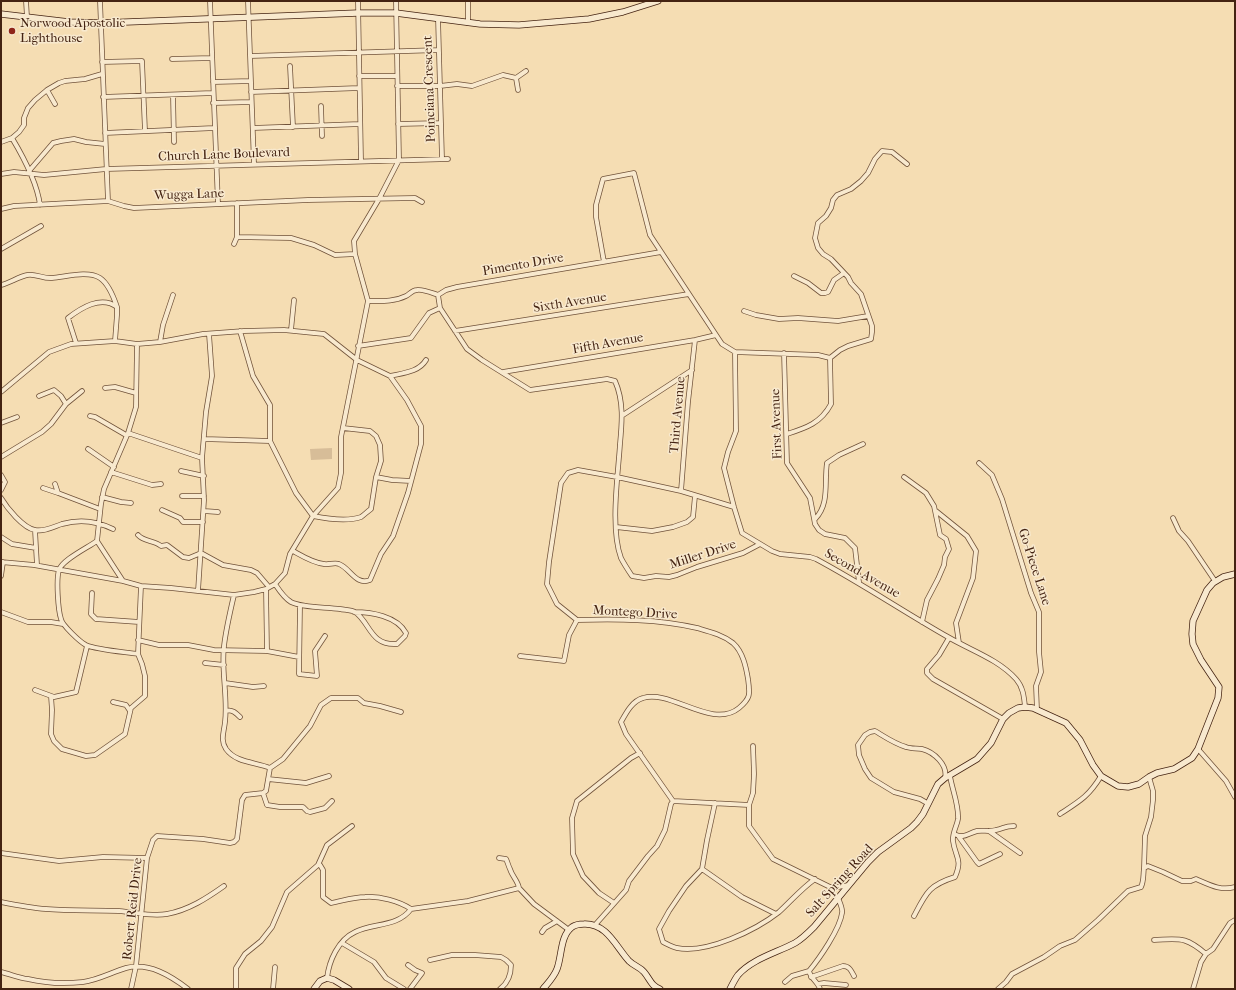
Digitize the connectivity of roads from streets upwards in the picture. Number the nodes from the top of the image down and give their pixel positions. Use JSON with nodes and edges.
{"nodes":[{"id":1,"x":26,"y":1,"type":"edge"},
{"id":2,"x":100,"y":1,"type":"edge"},
{"id":3,"x":210,"y":1,"type":"edge"},
{"id":4,"x":248,"y":1,"type":"edge"},
{"id":5,"x":358,"y":1,"type":"edge"},
{"id":6,"x":396,"y":1,"type":"edge"},
{"id":7,"x":468,"y":1,"type":"edge"},
{"id":8,"x":658,"y":1,"type":"edge"},
{"id":9,"x":358,"y":13,"type":"junction"},
{"id":10,"x":396,"y":13,"type":"junction"},
{"id":11,"x":1,"y":14,"type":"edge"},
{"id":12,"x":27,"y":17,"type":"junction"},
{"id":13,"x":248,"y":17,"type":"junction"},
{"id":14,"x":438,"y":18,"type":"junction"},
{"id":15,"x":210,"y":19,"type":"junction"},
{"id":16,"x":101,"y":23,"type":"junction"},
{"id":17,"x":468,"y":23,"type":"junction"},
{"id":18,"x":439,"y":50,"type":"junction"},
{"id":19,"x":396,"y":51,"type":"junction"},
{"id":20,"x":359,"y":53,"type":"junction"},
{"id":21,"x":250,"y":56,"type":"junction"},
{"id":22,"x":212,"y":58,"type":"junction"},
{"id":23,"x":172,"y":59,"type":"dead end"},
{"id":24,"x":102,"y":62,"type":"junction"},
{"id":25,"x":290,"y":66,"type":"dead end"},
{"id":26,"x":526,"y":70,"type":"dead end"},
{"id":27,"x":102,"y":74,"type":"junction"},
{"id":28,"x":359,"y":76,"type":"junction"},
{"id":29,"x":397,"y":76,"type":"junction"},
{"id":30,"x":516,"y":78,"type":"junction"},
{"id":31,"x":251,"y":81,"type":"junction"},
{"id":32,"x":213,"y":82,"type":"junction"},
{"id":33,"x":397,"y":86,"type":"junction"},
{"id":34,"x":440,"y":86,"type":"junction"},
{"id":35,"x":359,"y":88,"type":"junction"},
{"id":36,"x":47,"y":90,"type":"junction"},
{"id":37,"x":518,"y":90,"type":"dead end"},
{"id":38,"x":291,"y":91,"type":"junction"},
{"id":39,"x":251,"y":92,"type":"junction"},
{"id":40,"x":213,"y":93,"type":"junction"},
{"id":41,"x":173,"y":95,"type":"junction"},
{"id":42,"x":144,"y":96,"type":"junction"},
{"id":43,"x":103,"y":97,"type":"junction"},
{"id":44,"x":252,"y":102,"type":"junction"},
{"id":45,"x":214,"y":103,"type":"junction"},
{"id":46,"x":55,"y":104,"type":"dead end"},
{"id":47,"x":321,"y":106,"type":"dead end"},
{"id":48,"x":441,"y":123,"type":"junction"},
{"id":49,"x":360,"y":124,"type":"junction"},
{"id":50,"x":398,"y":124,"type":"junction"},
{"id":51,"x":321,"y":125,"type":"junction"},
{"id":52,"x":293,"y":127,"type":"junction"},
{"id":53,"x":214,"y":128,"type":"junction"},
{"id":54,"x":253,"y":128,"type":"junction"},
{"id":55,"x":174,"y":130,"type":"junction"},
{"id":56,"x":145,"y":131,"type":"junction"},
{"id":57,"x":105,"y":133,"type":"junction"},
{"id":58,"x":322,"y":136,"type":"dead end"},
{"id":59,"x":12,"y":138,"type":"junction"},
{"id":60,"x":1,"y":142,"type":"edge"},
{"id":61,"x":174,"y":142,"type":"dead end"},
{"id":62,"x":105,"y":144,"type":"junction"},
{"id":63,"x":442,"y":159,"type":"junction"},
{"id":64,"x":448,"y":159,"type":"dead end"},
{"id":65,"x":399,"y":160,"type":"junction"},
{"id":66,"x":361,"y":161,"type":"junction"},
{"id":67,"x":254,"y":164,"type":"junction"},
{"id":68,"x":907,"y":164,"type":"dead end"},
{"id":69,"x":216,"y":166,"type":"junction"},
{"id":70,"x":106,"y":169,"type":"junction"},
{"id":71,"x":29,"y":172,"type":"junction"},
{"id":72,"x":1,"y":174,"type":"edge"},
{"id":73,"x":379,"y":199,"type":"junction"},
{"id":74,"x":108,"y":201,"type":"junction"},
{"id":75,"x":422,"y":202,"type":"dead end"},
{"id":76,"x":237,"y":203,"type":"junction"},
{"id":77,"x":218,"y":204,"type":"junction"},
{"id":78,"x":40,"y":205,"type":"junction"},
{"id":79,"x":1,"y":209,"type":"edge"},
{"id":80,"x":41,"y":226,"type":"dead end"},
{"id":81,"x":237,"y":237,"type":"junction"},
{"id":82,"x":234,"y":244,"type":"dead end"},
{"id":83,"x":1,"y":249,"type":"edge"},
{"id":84,"x":661,"y":252,"type":"junction"},
{"id":85,"x":356,"y":254,"type":"junction"},
{"id":86,"x":604,"y":262,"type":"junction"},
{"id":87,"x":844,"y":273,"type":"junction"},
{"id":88,"x":794,"y":276,"type":"dead end"},
{"id":89,"x":1,"y":285,"type":"edge"},
{"id":90,"x":689,"y":294,"type":"junction"},
{"id":91,"x":173,"y":295,"type":"dead end"},
{"id":92,"x":438,"y":295,"type":"junction"},
{"id":93,"x":294,"y":300,"type":"dead end"},
{"id":94,"x":368,"y":301,"type":"junction"},
{"id":95,"x":117,"y":307,"type":"junction"},
{"id":96,"x":440,"y":308,"type":"junction"},
{"id":97,"x":744,"y":311,"type":"dead end"},
{"id":98,"x":868,"y":316,"type":"junction"},
{"id":99,"x":291,"y":330,"type":"junction"},
{"id":100,"x":240,"y":331,"type":"junction"},
{"id":101,"x":455,"y":331,"type":"junction"},
{"id":102,"x":209,"y":334,"type":"junction"},
{"id":103,"x":716,"y":335,"type":"junction"},
{"id":104,"x":695,"y":340,"type":"junction"},
{"id":105,"x":114,"y":341,"type":"junction"},
{"id":106,"x":160,"y":342,"type":"junction"},
{"id":107,"x":76,"y":343,"type":"junction"},
{"id":108,"x":137,"y":344,"type":"junction"},
{"id":109,"x":358,"y":346,"type":"junction"},
{"id":110,"x":735,"y":352,"type":"junction"},
{"id":111,"x":784,"y":353,"type":"junction"},
{"id":112,"x":830,"y":358,"type":"junction"},
{"id":113,"x":357,"y":360,"type":"junction"},
{"id":114,"x":426,"y":360,"type":"dead end"},
{"id":115,"x":692,"y":370,"type":"junction"},
{"id":116,"x":503,"y":372,"type":"junction"},
{"id":117,"x":390,"y":376,"type":"junction"},
{"id":118,"x":105,"y":388,"type":"dead end"},
{"id":119,"x":82,"y":391,"type":"dead end"},
{"id":120,"x":1,"y":392,"type":"edge"},
{"id":121,"x":136,"y":393,"type":"junction"},
{"id":122,"x":39,"y":396,"type":"dead end"},
{"id":123,"x":66,"y":404,"type":"junction"},
{"id":124,"x":623,"y":415,"type":"junction"},
{"id":125,"x":90,"y":416,"type":"dead end"},
{"id":126,"x":16,"y":417,"type":"dead end"},
{"id":127,"x":1,"y":423,"type":"edge"},
{"id":128,"x":343,"y":428,"type":"junction"},
{"id":129,"x":127,"y":434,"type":"junction"},
{"id":130,"x":787,"y":434,"type":"junction"},
{"id":131,"x":204,"y":439,"type":"junction"},
{"id":132,"x":270,"y":441,"type":"junction"},
{"id":133,"x":863,"y":444,"type":"dead end"},
{"id":134,"x":88,"y":449,"type":"dead end"},
{"id":135,"x":1,"y":457,"type":"edge"},
{"id":136,"x":202,"y":458,"type":"junction"},
{"id":137,"x":979,"y":463,"type":"dead end"},
{"id":138,"x":114,"y":467,"type":"junction"},
{"id":139,"x":111,"y":472,"type":"junction"},
{"id":140,"x":181,"y":472,"type":"dead end"},
{"id":141,"x":1,"y":475,"type":"edge"},
{"id":142,"x":204,"y":476,"type":"junction"},
{"id":143,"x":376,"y":477,"type":"junction"},
{"id":144,"x":617,"y":477,"type":"junction"},
{"id":145,"x":904,"y":477,"type":"dead end"},
{"id":146,"x":411,"y":481,"type":"junction"},
{"id":147,"x":55,"y":484,"type":"dead end"},
{"id":148,"x":161,"y":484,"type":"dead end"},
{"id":149,"x":43,"y":488,"type":"dead end"},
{"id":150,"x":1,"y":490,"type":"edge"},
{"id":151,"x":681,"y":491,"type":"junction"},
{"id":152,"x":58,"y":493,"type":"junction"},
{"id":153,"x":182,"y":496,"type":"dead end"},
{"id":154,"x":204,"y":496,"type":"junction"},
{"id":155,"x":695,"y":496,"type":"junction"},
{"id":156,"x":102,"y":497,"type":"junction"},
{"id":157,"x":1,"y":498,"type":"edge"},
{"id":158,"x":130,"y":503,"type":"dead end"},
{"id":159,"x":734,"y":508,"type":"junction"},
{"id":160,"x":100,"y":509,"type":"junction"},
{"id":161,"x":162,"y":510,"type":"dead end"},
{"id":162,"x":204,"y":511,"type":"junction"},
{"id":163,"x":936,"y":511,"type":"junction"},
{"id":164,"x":218,"y":512,"type":"dead end"},
{"id":165,"x":313,"y":516,"type":"junction"},
{"id":166,"x":1173,"y":518,"type":"dead end"},
{"id":167,"x":815,"y":519,"type":"junction"},
{"id":168,"x":203,"y":522,"type":"junction"},
{"id":169,"x":100,"y":523,"type":"junction"},
{"id":170,"x":616,"y":528,"type":"junction"},
{"id":171,"x":113,"y":529,"type":"dead end"},
{"id":172,"x":35,"y":530,"type":"junction"},
{"id":173,"x":138,"y":535,"type":"dead end"},
{"id":174,"x":1,"y":537,"type":"edge"},
{"id":175,"x":97,"y":541,"type":"junction"},
{"id":176,"x":760,"y":544,"type":"junction"},
{"id":177,"x":36,"y":548,"type":"junction"},
{"id":178,"x":293,"y":551,"type":"junction"},
{"id":179,"x":201,"y":553,"type":"junction"},
{"id":180,"x":2,"y":562,"type":"edge"},
{"id":181,"x":37,"y":566,"type":"junction"},
{"id":182,"x":59,"y":570,"type":"junction"},
{"id":183,"x":1235,"y":574,"type":"edge"},
{"id":184,"x":1,"y":576,"type":"edge"},
{"id":185,"x":123,"y":581,"type":"junction"},
{"id":186,"x":1215,"y":581,"type":"junction"},
{"id":187,"x":859,"y":582,"type":"junction"},
{"id":188,"x":275,"y":584,"type":"junction"},
{"id":189,"x":141,"y":586,"type":"junction"},
{"id":190,"x":268,"y":588,"type":"junction"},
{"id":191,"x":198,"y":591,"type":"junction"},
{"id":192,"x":92,"y":593,"type":"dead end"},
{"id":193,"x":234,"y":595,"type":"junction"},
{"id":194,"x":300,"y":605,"type":"junction"},
{"id":195,"x":1,"y":612,"type":"edge"},
{"id":196,"x":354,"y":612,"type":"junction"},
{"id":197,"x":577,"y":620,"type":"junction"},
{"id":198,"x":139,"y":622,"type":"junction"},
{"id":199,"x":922,"y":622,"type":"junction"},
{"id":200,"x":63,"y":624,"type":"junction"},
{"id":201,"x":325,"y":636,"type":"dead end"},
{"id":202,"x":949,"y":638,"type":"junction"},
{"id":203,"x":138,"y":640,"type":"junction"},
{"id":204,"x":959,"y":643,"type":"junction"},
{"id":205,"x":87,"y":646,"type":"junction"},
{"id":206,"x":224,"y":650,"type":"junction"},
{"id":207,"x":267,"y":651,"type":"junction"},
{"id":208,"x":138,"y":654,"type":"junction"},
{"id":209,"x":520,"y":656,"type":"dead end"},
{"id":210,"x":299,"y":657,"type":"junction"},
{"id":211,"x":205,"y":664,"type":"dead end"},
{"id":212,"x":224,"y":665,"type":"junction"},
{"id":213,"x":225,"y":684,"type":"junction"},
{"id":214,"x":264,"y":686,"type":"dead end"},
{"id":215,"x":35,"y":690,"type":"dead end"},
{"id":216,"x":51,"y":696,"type":"junction"},
{"id":217,"x":113,"y":702,"type":"dead end"},
{"id":218,"x":1025,"y":707,"type":"junction"},
{"id":219,"x":1037,"y":710,"type":"junction"},
{"id":220,"x":130,"y":711,"type":"junction"},
{"id":221,"x":226,"y":711,"type":"junction"},
{"id":222,"x":401,"y":712,"type":"dead end"},
{"id":223,"x":240,"y":717,"type":"dead end"},
{"id":224,"x":1003,"y":719,"type":"junction"},
{"id":225,"x":753,"y":746,"type":"dead end"},
{"id":226,"x":1198,"y":748,"type":"junction"},
{"id":227,"x":640,"y":753,"type":"junction"},
{"id":228,"x":270,"y":768,"type":"junction"},
{"id":229,"x":329,"y":776,"type":"dead end"},
{"id":230,"x":1101,"y":776,"type":"junction"},
{"id":231,"x":947,"y":777,"type":"junction"},
{"id":232,"x":1149,"y":777,"type":"junction"},
{"id":233,"x":268,"y":779,"type":"junction"},
{"id":234,"x":263,"y":793,"type":"junction"},
{"id":235,"x":1235,"y":797,"type":"edge"},
{"id":236,"x":332,"y":801,"type":"dead end"},
{"id":237,"x":673,"y":801,"type":"junction"},
{"id":238,"x":715,"y":803,"type":"junction"},
{"id":239,"x":927,"y":803,"type":"junction"},
{"id":240,"x":749,"y":805,"type":"junction"},
{"id":241,"x":1060,"y":814,"type":"dead end"},
{"id":242,"x":352,"y":826,"type":"dead end"},
{"id":243,"x":1014,"y":826,"type":"dead end"},
{"id":244,"x":989,"y":831,"type":"junction"},
{"id":245,"x":954,"y":834,"type":"junction"},
{"id":246,"x":959,"y":836,"type":"junction"},
{"id":247,"x":1,"y":852,"type":"edge"},
{"id":248,"x":1020,"y":853,"type":"dead end"},
{"id":249,"x":1000,"y":854,"type":"dead end"},
{"id":250,"x":147,"y":858,"type":"junction"},
{"id":251,"x":499,"y":858,"type":"dead end"},
{"id":252,"x":318,"y":865,"type":"junction"},
{"id":253,"x":1144,"y":868,"type":"junction"},
{"id":254,"x":702,"y":869,"type":"junction"},
{"id":255,"x":815,"y":878,"type":"junction"},
{"id":256,"x":849,"y":885,"type":"junction"},
{"id":257,"x":224,"y":886,"type":"dead end"},
{"id":258,"x":1235,"y":887,"type":"edge"},
{"id":259,"x":519,"y":888,"type":"junction"},
{"id":260,"x":838,"y":898,"type":"junction"},
{"id":261,"x":1,"y":902,"type":"edge"},
{"id":262,"x":614,"y":903,"type":"junction"},
{"id":263,"x":411,"y":909,"type":"junction"},
{"id":264,"x":142,"y":914,"type":"junction"},
{"id":265,"x":776,"y":914,"type":"junction"},
{"id":266,"x":914,"y":916,"type":"dead end"},
{"id":267,"x":1235,"y":920,"type":"edge"},
{"id":268,"x":557,"y":921,"type":"junction"},
{"id":269,"x":595,"y":926,"type":"junction"},
{"id":270,"x":568,"y":930,"type":"junction"},
{"id":271,"x":542,"y":932,"type":"dead end"},
{"id":272,"x":1154,"y":940,"type":"dead end"},
{"id":273,"x":342,"y":943,"type":"junction"},
{"id":274,"x":1206,"y":954,"type":"junction"},
{"id":275,"x":430,"y":960,"type":"dead end"},
{"id":276,"x":408,"y":965,"type":"dead end"},
{"id":277,"x":136,"y":966,"type":"junction"},
{"id":278,"x":274,"y":967,"type":"dead end"},
{"id":279,"x":809,"y":971,"type":"junction"},
{"id":280,"x":1,"y":972,"type":"edge"},
{"id":281,"x":854,"y":976,"type":"dead end"},
{"id":282,"x":810,"y":977,"type":"junction"},
{"id":283,"x":327,"y":978,"type":"junction"},
{"id":284,"x":785,"y":982,"type":"dead end"},
{"id":285,"x":846,"y":985,"type":"dead end"},
{"id":286,"x":819,"y":987,"type":"edge"},
{"id":287,"x":836,"y":987,"type":"edge"},
{"id":288,"x":131,"y":989,"type":"edge"},
{"id":289,"x":188,"y":989,"type":"edge"},
{"id":290,"x":236,"y":989,"type":"edge"},
{"id":291,"x":273,"y":989,"type":"edge"},
{"id":292,"x":314,"y":989,"type":"edge"},
{"id":293,"x":349,"y":989,"type":"edge"},
{"id":294,"x":404,"y":989,"type":"edge"},
{"id":295,"x":410,"y":989,"type":"edge"},
{"id":296,"x":500,"y":989,"type":"edge"},
{"id":297,"x":543,"y":989,"type":"edge"},
{"id":298,"x":660,"y":989,"type":"edge"},
{"id":299,"x":730,"y":989,"type":"edge"},
{"id":300,"x":998,"y":989,"type":"edge"},
{"id":301,"x":1193,"y":989,"type":"edge"}],
"edges":[{"from":1,"to":12,"type":"street"},
{"from":2,"to":16,"type":"street"},
{"from":3,"to":15,"type":"street"},
{"from":4,"to":13,"type":"street"},
{"from":5,"to":9,"type":"street"},
{"from":6,"to":10,"type":"street"},
{"from":7,"to":17,"type":"street"},
{"from":8,"to":17,"type":"street"},
{"from":9,"to":10,"type":"street"},
{"from":9,"to":13,"type":"street"},
{"from":9,"to":20,"type":"street"},
{"from":10,"to":14,"type":"street"},
{"from":10,"to":19,"type":"street"},
{"from":11,"to":12,"type":"street"},
{"from":12,"to":16,"type":"street"},
{"from":13,"to":15,"type":"street"},
{"from":13,"to":21,"type":"street"},
{"from":14,"to":17,"type":"street"},
{"from":14,"to":18,"type":"street","name":"Poinciana Crescent"},
{"from":15,"to":16,"type":"street"},
{"from":15,"to":22,"type":"street"},
{"from":16,"to":24,"type":"street"},
{"from":18,"to":19,"type":"street"},
{"from":18,"to":34,"type":"street","name":"Poinciana Crescent"},
{"from":19,"to":20,"type":"street"},
{"from":19,"to":29,"type":"street"},
{"from":20,"to":21,"type":"street"},
{"from":20,"to":28,"type":"street"},
{"from":21,"to":31,"type":"street"},
{"from":22,"to":23,"type":"street"},
{"from":22,"to":32,"type":"street"},
{"from":24,"to":27,"type":"street"},
{"from":24,"to":42,"type":"street"},
{"from":25,"to":38,"type":"street"},
{"from":26,"to":30,"type":"street"},
{"from":27,"to":36,"type":"street"},
{"from":27,"to":43,"type":"street"},
{"from":28,"to":29,"type":"street"},
{"from":28,"to":35,"type":"street"},
{"from":29,"to":33,"type":"street"},
{"from":30,"to":34,"type":"street"},
{"from":30,"to":37,"type":"street"},
{"from":31,"to":32,"type":"street"},
{"from":31,"to":39,"type":"street"},
{"from":32,"to":40,"type":"street"},
{"from":33,"to":34,"type":"street"},
{"from":33,"to":50,"type":"street"},
{"from":34,"to":48,"type":"street","name":"Poinciana Crescent"},
{"from":35,"to":38,"type":"street"},
{"from":35,"to":49,"type":"street"},
{"from":36,"to":46,"type":"street"},
{"from":36,"to":59,"type":"street"},
{"from":38,"to":39,"type":"street"},
{"from":38,"to":52,"type":"street"},
{"from":39,"to":44,"type":"street"},
{"from":40,"to":41,"type":"street"},
{"from":40,"to":45,"type":"street"},
{"from":41,"to":42,"type":"street"},
{"from":41,"to":55,"type":"street"},
{"from":42,"to":43,"type":"street"},
{"from":42,"to":56,"type":"street"},
{"from":43,"to":57,"type":"street"},
{"from":44,"to":45,"type":"street"},
{"from":44,"to":54,"type":"street"},
{"from":45,"to":53,"type":"street"},
{"from":47,"to":51,"type":"street"},
{"from":48,"to":50,"type":"street"},
{"from":48,"to":63,"type":"street","name":"Poinciana Crescent"},
{"from":49,"to":51,"type":"street"},
{"from":49,"to":66,"type":"street"},
{"from":50,"to":65,"type":"street"},
{"from":51,"to":52,"type":"street"},
{"from":51,"to":58,"type":"street"},
{"from":52,"to":54,"type":"street"},
{"from":53,"to":55,"type":"street"},
{"from":53,"to":69,"type":"street"},
{"from":54,"to":67,"type":"street"},
{"from":55,"to":56,"type":"street"},
{"from":55,"to":61,"type":"street"},
{"from":56,"to":57,"type":"street"},
{"from":57,"to":62,"type":"street"},
{"from":59,"to":60,"type":"street"},
{"from":59,"to":71,"type":"street"},
{"from":62,"to":70,"type":"street"},
{"from":62,"to":71,"type":"street"},
{"from":63,"to":64,"type":"street","name":"Church Lane Boulevard"},
{"from":63,"to":65,"type":"street","name":"Church Lane Boulevard"},
{"from":65,"to":66,"type":"street","name":"Church Lane Boulevard"},
{"from":65,"to":73,"type":"street"},
{"from":66,"to":67,"type":"street","name":"Church Lane Boulevard"},
{"from":67,"to":69,"type":"street","name":"Church Lane Boulevard"},
{"from":68,"to":87,"type":"street"},
{"from":69,"to":70,"type":"street","name":"Church Lane Boulevard"},
{"from":69,"to":77,"type":"street"},
{"from":70,"to":71,"type":"street","name":"Church Lane Boulevard"},
{"from":70,"to":74,"type":"street"},
{"from":71,"to":72,"type":"street","name":"Church Lane Boulevard"},
{"from":71,"to":78,"type":"street"},
{"from":73,"to":75,"type":"street","name":"Wugga Lane"},
{"from":73,"to":76,"type":"street","name":"Wugga Lane"},
{"from":73,"to":85,"type":"street"},
{"from":74,"to":77,"type":"street","name":"Wugga Lane"},
{"from":74,"to":78,"type":"street","name":"Wugga Lane"},
{"from":76,"to":77,"type":"street","name":"Wugga Lane"},
{"from":76,"to":81,"type":"street"},
{"from":78,"to":79,"type":"street","name":"Wugga Lane"},
{"from":80,"to":83,"type":"street"},
{"from":81,"to":82,"type":"street"},
{"from":81,"to":85,"type":"street"},
{"from":84,"to":86,"type":"street","name":"Pimento Drive"},
{"from":84,"to":86,"type":"street"},
{"from":84,"to":90,"type":"street"},
{"from":85,"to":94,"type":"street"},
{"from":86,"to":92,"type":"street","name":"Pimento Drive"},
{"from":87,"to":88,"type":"street"},
{"from":87,"to":98,"type":"street"},
{"from":89,"to":95,"type":"street"},
{"from":90,"to":101,"type":"street","name":"Sixth Avenue"},
{"from":90,"to":103,"type":"street"},
{"from":91,"to":106,"type":"street"},
{"from":92,"to":94,"type":"street"},
{"from":92,"to":96,"type":"street"},
{"from":93,"to":99,"type":"street"},
{"from":94,"to":109,"type":"street"},
{"from":95,"to":105,"type":"street"},
{"from":95,"to":107,"type":"street"},
{"from":96,"to":101,"type":"street"},
{"from":96,"to":109,"type":"street"},
{"from":97,"to":98,"type":"street"},
{"from":98,"to":112,"type":"street"},
{"from":99,"to":100,"type":"street"},
{"from":99,"to":113,"type":"street"},
{"from":100,"to":102,"type":"street"},
{"from":100,"to":132,"type":"street"},
{"from":101,"to":116,"type":"street"},
{"from":102,"to":106,"type":"street"},
{"from":102,"to":131,"type":"street"},
{"from":103,"to":104,"type":"street","name":"Fifth Avenue"},
{"from":103,"to":110,"type":"street"},
{"from":104,"to":115,"type":"street","name":"Third Avenue"},
{"from":104,"to":116,"type":"street","name":"Fifth Avenue"},
{"from":105,"to":107,"type":"street"},
{"from":105,"to":108,"type":"street"},
{"from":106,"to":108,"type":"street"},
{"from":107,"to":120,"type":"street"},
{"from":108,"to":121,"type":"street"},
{"from":109,"to":113,"type":"street"},
{"from":110,"to":111,"type":"street"},
{"from":110,"to":159,"type":"street","name":"Second Avenue"},
{"from":111,"to":112,"type":"street"},
{"from":111,"to":130,"type":"street","name":"First Avenue"},
{"from":112,"to":130,"type":"street"},
{"from":113,"to":117,"type":"street"},
{"from":113,"to":128,"type":"street"},
{"from":114,"to":117,"type":"street"},
{"from":115,"to":124,"type":"street"},
{"from":115,"to":151,"type":"street","name":"Third Avenue"},
{"from":116,"to":124,"type":"street"},
{"from":117,"to":146,"type":"street"},
{"from":118,"to":121,"type":"street"},
{"from":119,"to":123,"type":"street"},
{"from":121,"to":129,"type":"street"},
{"from":122,"to":123,"type":"street"},
{"from":123,"to":135,"type":"street"},
{"from":124,"to":144,"type":"street"},
{"from":125,"to":129,"type":"street"},
{"from":126,"to":127,"type":"street"},
{"from":128,"to":143,"type":"street"},
{"from":128,"to":165,"type":"street"},
{"from":129,"to":136,"type":"street"},
{"from":129,"to":138,"type":"street"},
{"from":130,"to":167,"type":"street","name":"First Avenue"},
{"from":131,"to":132,"type":"street"},
{"from":131,"to":136,"type":"street"},
{"from":132,"to":165,"type":"street"},
{"from":133,"to":167,"type":"street"},
{"from":134,"to":138,"type":"street"},
{"from":136,"to":142,"type":"street"},
{"from":137,"to":219,"type":"street","name":"Go-Piece Lane"},
{"from":138,"to":139,"type":"street"},
{"from":139,"to":148,"type":"street"},
{"from":139,"to":156,"type":"street"},
{"from":140,"to":142,"type":"street"},
{"from":141,"to":150,"type":"street"},
{"from":142,"to":154,"type":"street"},
{"from":143,"to":146,"type":"street"},
{"from":143,"to":165,"type":"street"},
{"from":144,"to":151,"type":"street","name":"Montego Drive"},
{"from":144,"to":170,"type":"street"},
{"from":144,"to":197,"type":"street","name":"Montego Drive"},
{"from":145,"to":163,"type":"street"},
{"from":146,"to":178,"type":"street"},
{"from":147,"to":152,"type":"street"},
{"from":149,"to":152,"type":"street"},
{"from":151,"to":155,"type":"street","name":"Montego Drive"},
{"from":152,"to":160,"type":"street"},
{"from":153,"to":154,"type":"street"},
{"from":154,"to":162,"type":"street"},
{"from":155,"to":159,"type":"street","name":"Montego Drive"},
{"from":155,"to":170,"type":"street"},
{"from":156,"to":158,"type":"street"},
{"from":156,"to":160,"type":"street"},
{"from":157,"to":172,"type":"street"},
{"from":159,"to":176,"type":"street","name":"Second Avenue"},
{"from":160,"to":169,"type":"street"},
{"from":161,"to":168,"type":"street"},
{"from":162,"to":164,"type":"street"},
{"from":162,"to":168,"type":"street"},
{"from":163,"to":199,"type":"street"},
{"from":163,"to":204,"type":"street"},
{"from":165,"to":178,"type":"street"},
{"from":166,"to":186,"type":"street"},
{"from":167,"to":187,"type":"street","name":"First Avenue"},
{"from":168,"to":179,"type":"street"},
{"from":169,"to":171,"type":"street"},
{"from":169,"to":172,"type":"street"},
{"from":169,"to":175,"type":"street"},
{"from":170,"to":176,"type":"street","name":"Miller Drive"},
{"from":172,"to":177,"type":"street"},
{"from":173,"to":179,"type":"street"},
{"from":174,"to":177,"type":"street"},
{"from":175,"to":182,"type":"street"},
{"from":175,"to":185,"type":"street"},
{"from":176,"to":187,"type":"street","name":"Second Avenue"},
{"from":177,"to":181,"type":"street"},
{"from":178,"to":188,"type":"street"},
{"from":179,"to":190,"type":"street"},
{"from":179,"to":191,"type":"street"},
{"from":180,"to":181,"type":"street"},
{"from":180,"to":184,"type":"street"},
{"from":181,"to":182,"type":"street"},
{"from":182,"to":185,"type":"street"},
{"from":182,"to":200,"type":"street"},
{"from":183,"to":186,"type":"street"},
{"from":185,"to":189,"type":"street"},
{"from":186,"to":226,"type":"street"},
{"from":187,"to":199,"type":"street","name":"Second Avenue"},
{"from":188,"to":190,"type":"street"},
{"from":188,"to":194,"type":"street"},
{"from":189,"to":191,"type":"street"},
{"from":189,"to":198,"type":"street"},
{"from":190,"to":193,"type":"street"},
{"from":190,"to":207,"type":"street"},
{"from":191,"to":193,"type":"street"},
{"from":192,"to":198,"type":"street"},
{"from":193,"to":206,"type":"street"},
{"from":194,"to":196,"type":"street"},
{"from":194,"to":210,"type":"street"},
{"from":195,"to":200,"type":"street"},
{"from":196,"to":196,"type":"street"},
{"from":197,"to":209,"type":"street","name":"Montego Drive"},
{"from":197,"to":227,"type":"street","name":"Montego Drive"},
{"from":198,"to":203,"type":"street"},
{"from":199,"to":202,"type":"street","name":"Second Avenue"},
{"from":200,"to":205,"type":"street"},
{"from":201,"to":210,"type":"street"},
{"from":202,"to":204,"type":"street","name":"Second Avenue"},
{"from":202,"to":224,"type":"street"},
{"from":203,"to":206,"type":"street"},
{"from":203,"to":208,"type":"street"},
{"from":204,"to":218,"type":"street","name":"Second Avenue"},
{"from":205,"to":208,"type":"street"},
{"from":205,"to":216,"type":"street"},
{"from":206,"to":207,"type":"street"},
{"from":206,"to":212,"type":"street"},
{"from":207,"to":210,"type":"street"},
{"from":208,"to":220,"type":"street"},
{"from":211,"to":212,"type":"street"},
{"from":212,"to":213,"type":"street"},
{"from":213,"to":214,"type":"street"},
{"from":213,"to":221,"type":"street"},
{"from":215,"to":216,"type":"street"},
{"from":216,"to":220,"type":"street"},
{"from":217,"to":220,"type":"street"},
{"from":218,"to":219,"type":"street"},
{"from":218,"to":224,"type":"street"},
{"from":219,"to":230,"type":"street"},
{"from":221,"to":223,"type":"street"},
{"from":221,"to":228,"type":"street"},
{"from":222,"to":228,"type":"street"},
{"from":224,"to":231,"type":"street","name":"Salt Spring Road"},
{"from":225,"to":240,"type":"street"},
{"from":226,"to":232,"type":"street"},
{"from":226,"to":235,"type":"street"},
{"from":227,"to":237,"type":"street"},
{"from":227,"to":262,"type":"street"},
{"from":228,"to":233,"type":"street"},
{"from":229,"to":233,"type":"street"},
{"from":230,"to":232,"type":"street"},
{"from":230,"to":241,"type":"street"},
{"from":231,"to":239,"type":"street","name":"Salt Spring Road"},
{"from":231,"to":239,"type":"street"},
{"from":231,"to":245,"type":"street"},
{"from":232,"to":253,"type":"street"},
{"from":233,"to":234,"type":"street"},
{"from":234,"to":236,"type":"street"},
{"from":234,"to":250,"type":"street","name":"Robert Reid Drive"},
{"from":237,"to":238,"type":"street"},
{"from":237,"to":262,"type":"street"},
{"from":238,"to":240,"type":"street"},
{"from":238,"to":254,"type":"street"},
{"from":239,"to":256,"type":"street","name":"Salt Spring Road"},
{"from":240,"to":255,"type":"street"},
{"from":242,"to":252,"type":"street"},
{"from":243,"to":244,"type":"street"},
{"from":244,"to":246,"type":"street"},
{"from":244,"to":248,"type":"street"},
{"from":245,"to":246,"type":"street"},
{"from":245,"to":266,"type":"street"},
{"from":246,"to":249,"type":"street"},
{"from":247,"to":250,"type":"street"},
{"from":250,"to":264,"type":"street","name":"Robert Reid Drive"},
{"from":251,"to":259,"type":"street"},
{"from":252,"to":263,"type":"street"},
{"from":252,"to":290,"type":"street"},
{"from":253,"to":258,"type":"street"},
{"from":253,"to":300,"type":"street"},
{"from":254,"to":265,"type":"street"},
{"from":254,"to":265,"type":"street"},
{"from":255,"to":256,"type":"street"},
{"from":255,"to":265,"type":"street"},
{"from":256,"to":260,"type":"street","name":"Salt Spring Road"},
{"from":257,"to":264,"type":"street"},
{"from":259,"to":263,"type":"street"},
{"from":259,"to":268,"type":"street"},
{"from":260,"to":279,"type":"street"},
{"from":260,"to":299,"type":"street","name":"Salt Spring Road"},
{"from":261,"to":264,"type":"street"},
{"from":262,"to":269,"type":"street"},
{"from":263,"to":273,"type":"street"},
{"from":264,"to":277,"type":"street","name":"Robert Reid Drive"},
{"from":267,"to":274,"type":"street"},
{"from":268,"to":270,"type":"street"},
{"from":268,"to":271,"type":"street"},
{"from":269,"to":270,"type":"street"},
{"from":269,"to":298,"type":"street"},
{"from":270,"to":297,"type":"street"},
{"from":272,"to":274,"type":"street"},
{"from":273,"to":283,"type":"street"},
{"from":273,"to":294,"type":"street"},
{"from":274,"to":301,"type":"street"},
{"from":275,"to":296,"type":"street"},
{"from":276,"to":295,"type":"street"},
{"from":277,"to":280,"type":"street"},
{"from":277,"to":288,"type":"street","name":"Robert Reid Drive"},
{"from":277,"to":289,"type":"street"},
{"from":278,"to":291,"type":"street"},
{"from":279,"to":282,"type":"street"},
{"from":279,"to":284,"type":"street"},
{"from":281,"to":282,"type":"street"},
{"from":282,"to":286,"type":"street"},
{"from":283,"to":292,"type":"street"},
{"from":283,"to":293,"type":"street"},
{"from":285,"to":287,"type":"street"},
{"from":286,"to":287,"type":"street"}]}
